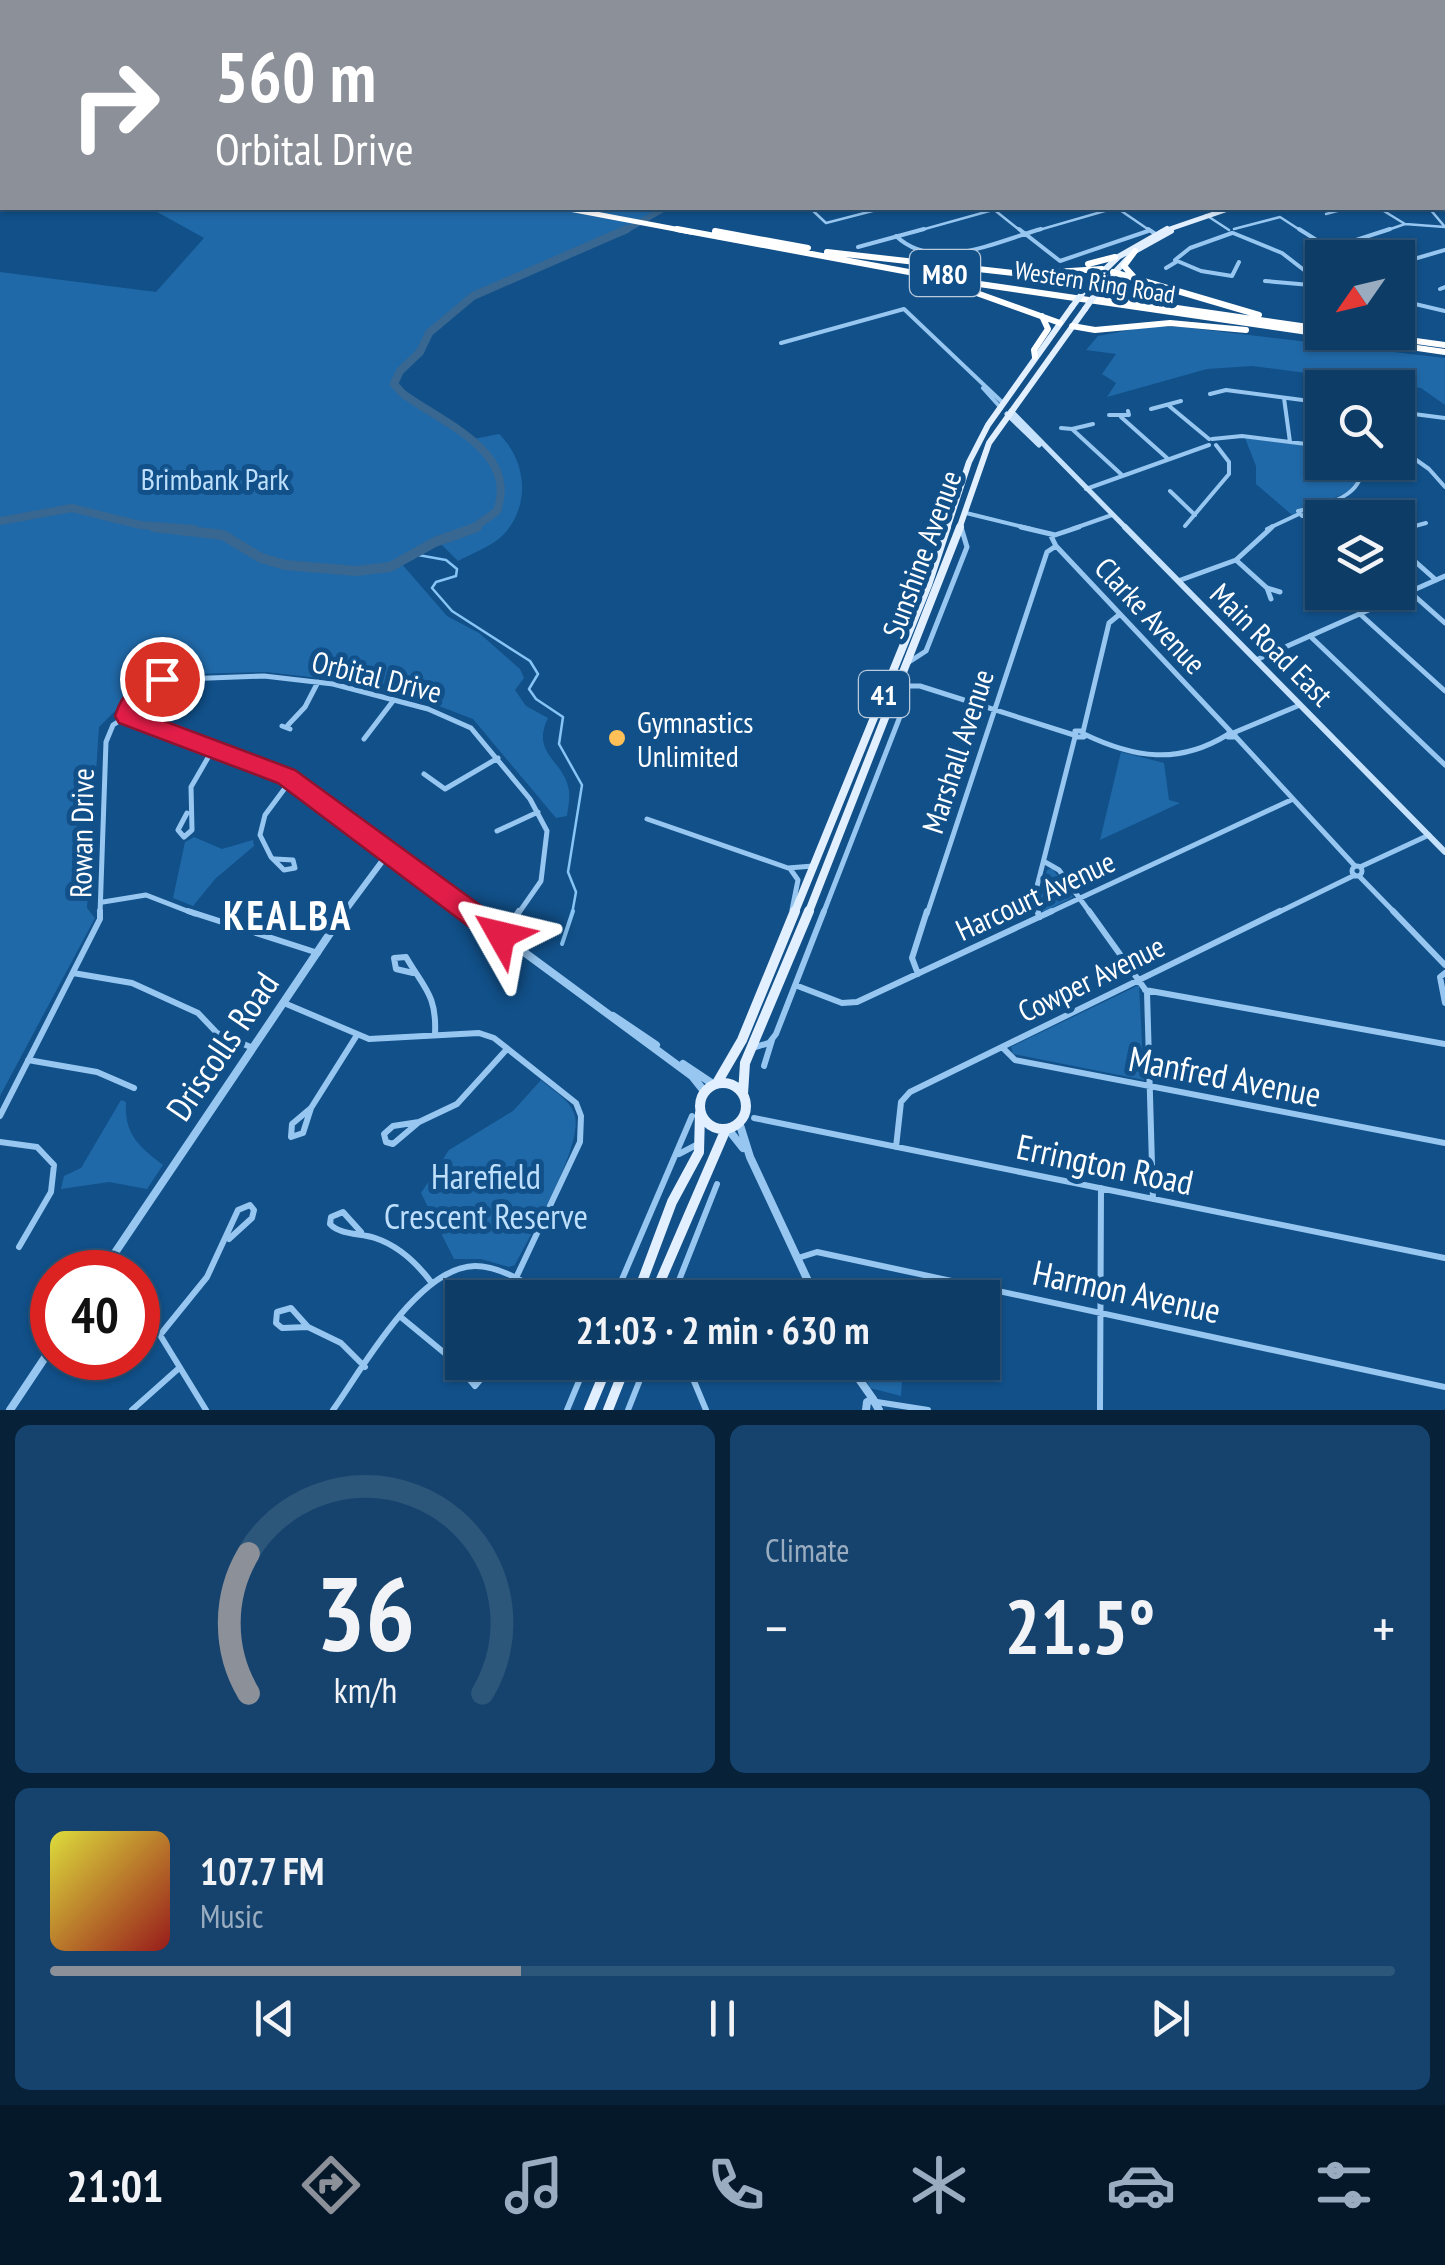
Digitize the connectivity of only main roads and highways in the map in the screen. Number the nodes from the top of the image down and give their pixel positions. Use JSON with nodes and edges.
{"nodes":[{"id":1,"x":574,"y":210,"type":"edge"},
{"id":2,"x":603,"y":210,"type":"edge"},
{"id":3,"x":1226,"y":210,"type":"edge"},
{"id":4,"x":1234,"y":210,"type":"edge"},
{"id":5,"x":1208,"y":216,"type":"junction"},
{"id":6,"x":1154,"y":235,"type":"junction"},
{"id":7,"x":748,"y":244,"type":"joint"},
{"id":8,"x":1135,"y":251,"type":"junction"},
{"id":9,"x":1116,"y":257,"type":"junction"},
{"id":10,"x":831,"y":258,"type":"junction"},
{"id":11,"x":1102,"y":270,"type":"junction"},
{"id":12,"x":1113,"y":272,"type":"junction"},
{"id":13,"x":1046,"y":273,"type":"junction"},
{"id":14,"x":1138,"y":280,"type":"junction"},
{"id":15,"x":1042,"y":316,"type":"junction"},
{"id":16,"x":1060,"y":323,"type":"junction"},
{"id":17,"x":1305,"y":324,"type":"edge"},
{"id":18,"x":1130,"y":325,"type":"joint"},
{"id":19,"x":1305,"y":326,"type":"edge"},
{"id":20,"x":1305,"y":328,"type":"edge"},
{"id":21,"x":1069,"y":329,"type":"junction"},
{"id":22,"x":1305,"y":332,"type":"edge"},
{"id":23,"x":1415,"y":343,"type":"edge"},
{"id":24,"x":1415,"y":344,"type":"edge"},
{"id":25,"x":1445,"y":348,"type":"edge"},
{"id":26,"x":1035,"y":357,"type":"junction"},
{"id":27,"x":1027,"y":389,"type":"junction"},
{"id":28,"x":1002,"y":406,"type":"junction"},
{"id":29,"x":1009,"y":412,"type":"junction"},
{"id":30,"x":1019,"y":418,"type":"junction"},
{"id":31,"x":1001,"y":423,"type":"junction"},
{"id":32,"x":1042,"y":448,"type":"junction"},
{"id":33,"x":1066,"y":469,"type":"junction"},
{"id":34,"x":962,"y":515,"type":"junction"},
{"id":35,"x":943,"y":542,"type":"junction"},
{"id":36,"x":918,"y":638,"type":"junction"},
{"id":37,"x":890,"y":680,"type":"junction"},
{"id":38,"x":871,"y":756,"type":"junction"},
{"id":39,"x":842,"y":796,"type":"junction"},
{"id":40,"x":1445,"y":852,"type":"edge"},
{"id":41,"x":813,"y":866,"type":"junction"},
{"id":42,"x":821,"y":881,"type":"junction"},
{"id":43,"x":711,"y":1086,"type":"junction"},
{"id":44,"x":743,"y":1094,"type":"junction"},
{"id":45,"x":696,"y":1115,"type":"junction"},
{"id":46,"x":727,"y":1129,"type":"junction"},
{"id":47,"x":643,"y":1280,"type":"edge"},
{"id":48,"x":660,"y":1280,"type":"edge"},
{"id":49,"x":602,"y":1380,"type":"edge"},
{"id":50,"x":620,"y":1380,"type":"edge"},
{"id":51,"x":589,"y":1410,"type":"edge"},
{"id":52,"x":608,"y":1410,"type":"edge"}],
"edges":[{"from":1,"to":7,"type":"highway"},
{"from":2,"to":10,"type":"highway","name":"Western Ring Road","number":"M80"},
{"from":3,"to":5,"type":"main road","number":"41"},
{"from":4,"to":5,"type":"main road","number":"41"},
{"from":5,"to":6,"type":"main road","number":"41"},
{"from":6,"to":8,"type":"main road","name":"Sunshine Avenue","number":"41"},
{"from":6,"to":9,"type":"main road","name":"Sunshine Avenue","number":"41"},
{"from":7,"to":10,"type":"highway"},
{"from":8,"to":12,"type":"main road","name":"Sunshine Avenue","number":"41"},
{"from":8,"to":14,"type":"highway"},
{"from":9,"to":11,"type":"main road","name":"Sunshine Avenue","number":"41"},
{"from":9,"to":13,"type":"highway"},
{"from":10,"to":13,"type":"highway"},
{"from":10,"to":15,"type":"highway"},
{"from":10,"to":19,"type":"highway","name":"Western Ring Road","number":"M80"},
{"from":10,"to":20,"type":"highway","name":"Western Ring Road","number":"M80"},
{"from":11,"to":12,"type":"main road"},
{"from":11,"to":13,"type":"highway"},
{"from":11,"to":16,"type":"main road","name":"Sunshine Avenue","number":"41","bridge":true},
{"from":12,"to":14,"type":"highway"},
{"from":12,"to":21,"type":"main road","name":"Sunshine Avenue","number":"41","bridge":true},
{"from":14,"to":17,"type":"highway"},
{"from":15,"to":16,"type":"highway"},
{"from":15,"to":26,"type":"highway"},
{"from":16,"to":21,"type":"main road"},
{"from":16,"to":26,"type":"main road","name":"Sunshine Avenue","number":"41"},
{"from":18,"to":21,"type":"highway"},
{"from":18,"to":22,"type":"highway"},
{"from":21,"to":27,"type":"main road","name":"Sunshine Avenue","number":"41"},
{"from":23,"to":25,"type":"highway","name":"Western Ring Road","number":"M80"},
{"from":24,"to":25,"type":"highway","name":"Western Ring Road","number":"M80"},
{"from":26,"to":28,"type":"main road","name":"Sunshine Avenue","number":"41"},
{"from":27,"to":29,"type":"main road","name":"Sunshine Avenue","number":"41"},
{"from":27,"to":30,"type":"main road"},
{"from":28,"to":29,"type":"main road","name":"Main Road East"},
{"from":28,"to":35,"type":"main road","name":"Sunshine Avenue","number":"41"},
{"from":29,"to":30,"type":"main road","name":"Main Road East"},
{"from":29,"to":31,"type":"main road","name":"Sunshine Avenue","number":"41"},
{"from":29,"to":32,"type":"main road","name":"Main Road East"},
{"from":30,"to":33,"type":"main road","name":"Main Road East"},
{"from":31,"to":32,"type":"main road"},
{"from":31,"to":34,"type":"main road","name":"Sunshine Avenue","number":"41"},
{"from":32,"to":33,"type":"main road","name":"Main Road East"},
{"from":33,"to":40,"type":"main road","name":"Main Road East"},
{"from":34,"to":35,"type":"main road"},
{"from":34,"to":36,"type":"main road","name":"Sunshine Avenue","number":"41"},
{"from":35,"to":37,"type":"main road","name":"Sunshine Avenue","number":"41"},
{"from":36,"to":37,"type":"main road"},
{"from":36,"to":38,"type":"main road","name":"Sunshine Avenue","number":"41"},
{"from":37,"to":39,"type":"main road","name":"Sunshine Avenue","number":"41"},
{"from":38,"to":39,"type":"main road"},
{"from":38,"to":42,"type":"main road","name":"Sunshine Avenue","number":"41"},
{"from":39,"to":41,"type":"main road","name":"Sunshine Avenue","number":"41"},
{"from":41,"to":42,"type":"main road"},
{"from":41,"to":43,"type":"main road","name":"Sunshine Avenue","number":"41"},
{"from":42,"to":44,"type":"main road","name":"Sunshine Avenue","number":"41"},
{"from":43,"to":44,"type":"main road"},
{"from":43,"to":45,"type":"main road","number":"41"},
{"from":44,"to":46,"type":"main road","number":"41"},
{"from":45,"to":46,"type":"main road"},
{"from":45,"to":47,"type":"main road","number":"41"},
{"from":46,"to":48,"type":"main road"},
{"from":49,"to":51,"type":"main road"},
{"from":50,"to":52,"type":"main road"}]}
